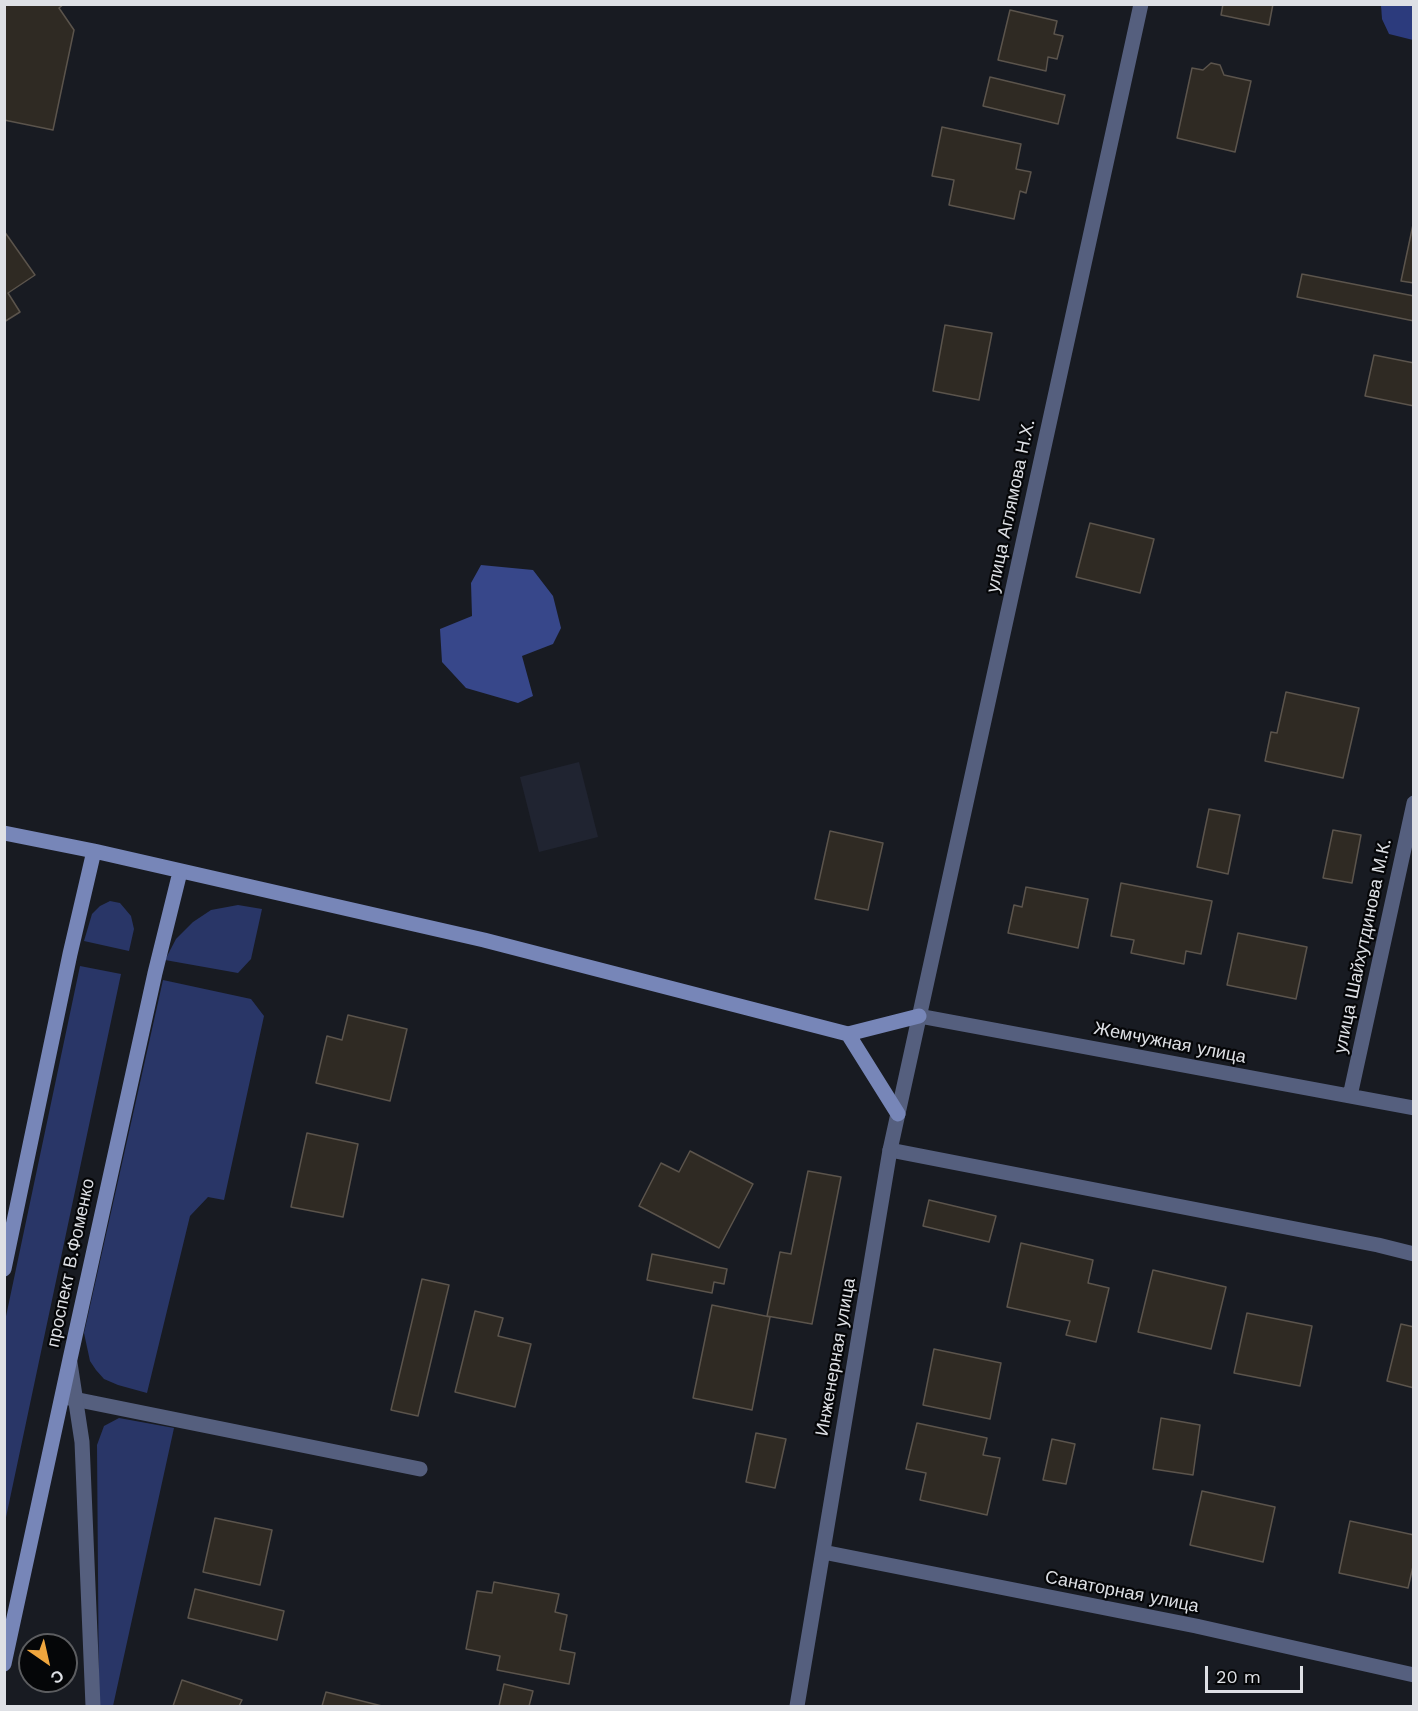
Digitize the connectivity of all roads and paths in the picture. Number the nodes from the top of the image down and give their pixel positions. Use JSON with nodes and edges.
{"nodes":[{"id":1,"x":1141,"y":4,"type":"edge"},
{"id":2,"x":1413,"y":803,"type":"edge"},
{"id":3,"x":4,"y":833,"type":"edge"},
{"id":4,"x":94,"y":851,"type":"junction"},
{"id":5,"x":180,"y":872,"type":"junction"},
{"id":6,"x":919,"y":1016,"type":"junction"},
{"id":7,"x":848,"y":1034,"type":"junction"},
{"id":8,"x":1350,"y":1096,"type":"junction"},
{"id":9,"x":1413,"y":1108,"type":"edge"},
{"id":10,"x":898,"y":1114,"type":"junction"},
{"id":11,"x":890,"y":1150,"type":"junction"},
{"id":12,"x":1413,"y":1254,"type":"edge"},
{"id":13,"x":4,"y":1269,"type":"edge"},
{"id":14,"x":68,"y":1398,"type":"junction"},
{"id":15,"x":420,"y":1469,"type":"dead end"},
{"id":16,"x":822,"y":1552,"type":"junction"},
{"id":17,"x":4,"y":1664,"type":"edge"},
{"id":18,"x":1413,"y":1675,"type":"edge"},
{"id":19,"x":93,"y":1707,"type":"edge"},
{"id":20,"x":797,"y":1707,"type":"edge"}],
"edges":[{"from":1,"to":6,"type":"street","name":"улица Аглямова Н.Х."},
{"from":2,"to":8,"type":"street","name":"улица Шайхутдинова М.К."},
{"from":3,"to":4,"type":"main road"},
{"from":4,"to":5,"type":"main road"},
{"from":4,"to":13,"type":"main road"},
{"from":5,"to":7,"type":"main road"},
{"from":5,"to":14,"type":"main road","name":"проспект В.Фоменко"},
{"from":6,"to":7,"type":"main road"},
{"from":6,"to":8,"type":"street","name":"Жемчужная улица"},
{"from":6,"to":10,"type":"street","name":"Инженерная улица"},
{"from":7,"to":10,"type":"main road"},
{"from":8,"to":9,"type":"street","name":"Жемчужная улица"},
{"from":10,"to":11,"type":"street","name":"Инженерная улица"},
{"from":11,"to":12,"type":"street"},
{"from":11,"to":16,"type":"street","name":"Инженерная улица"},
{"from":14,"to":15,"type":"street"},
{"from":14,"to":17,"type":"main road","name":"проспект В.Фоменко"},
{"from":14,"to":19,"type":"street"},
{"from":16,"to":18,"type":"street","name":"Санаторная улица"},
{"from":16,"to":20,"type":"street","name":"Инженерная улица"}]}
